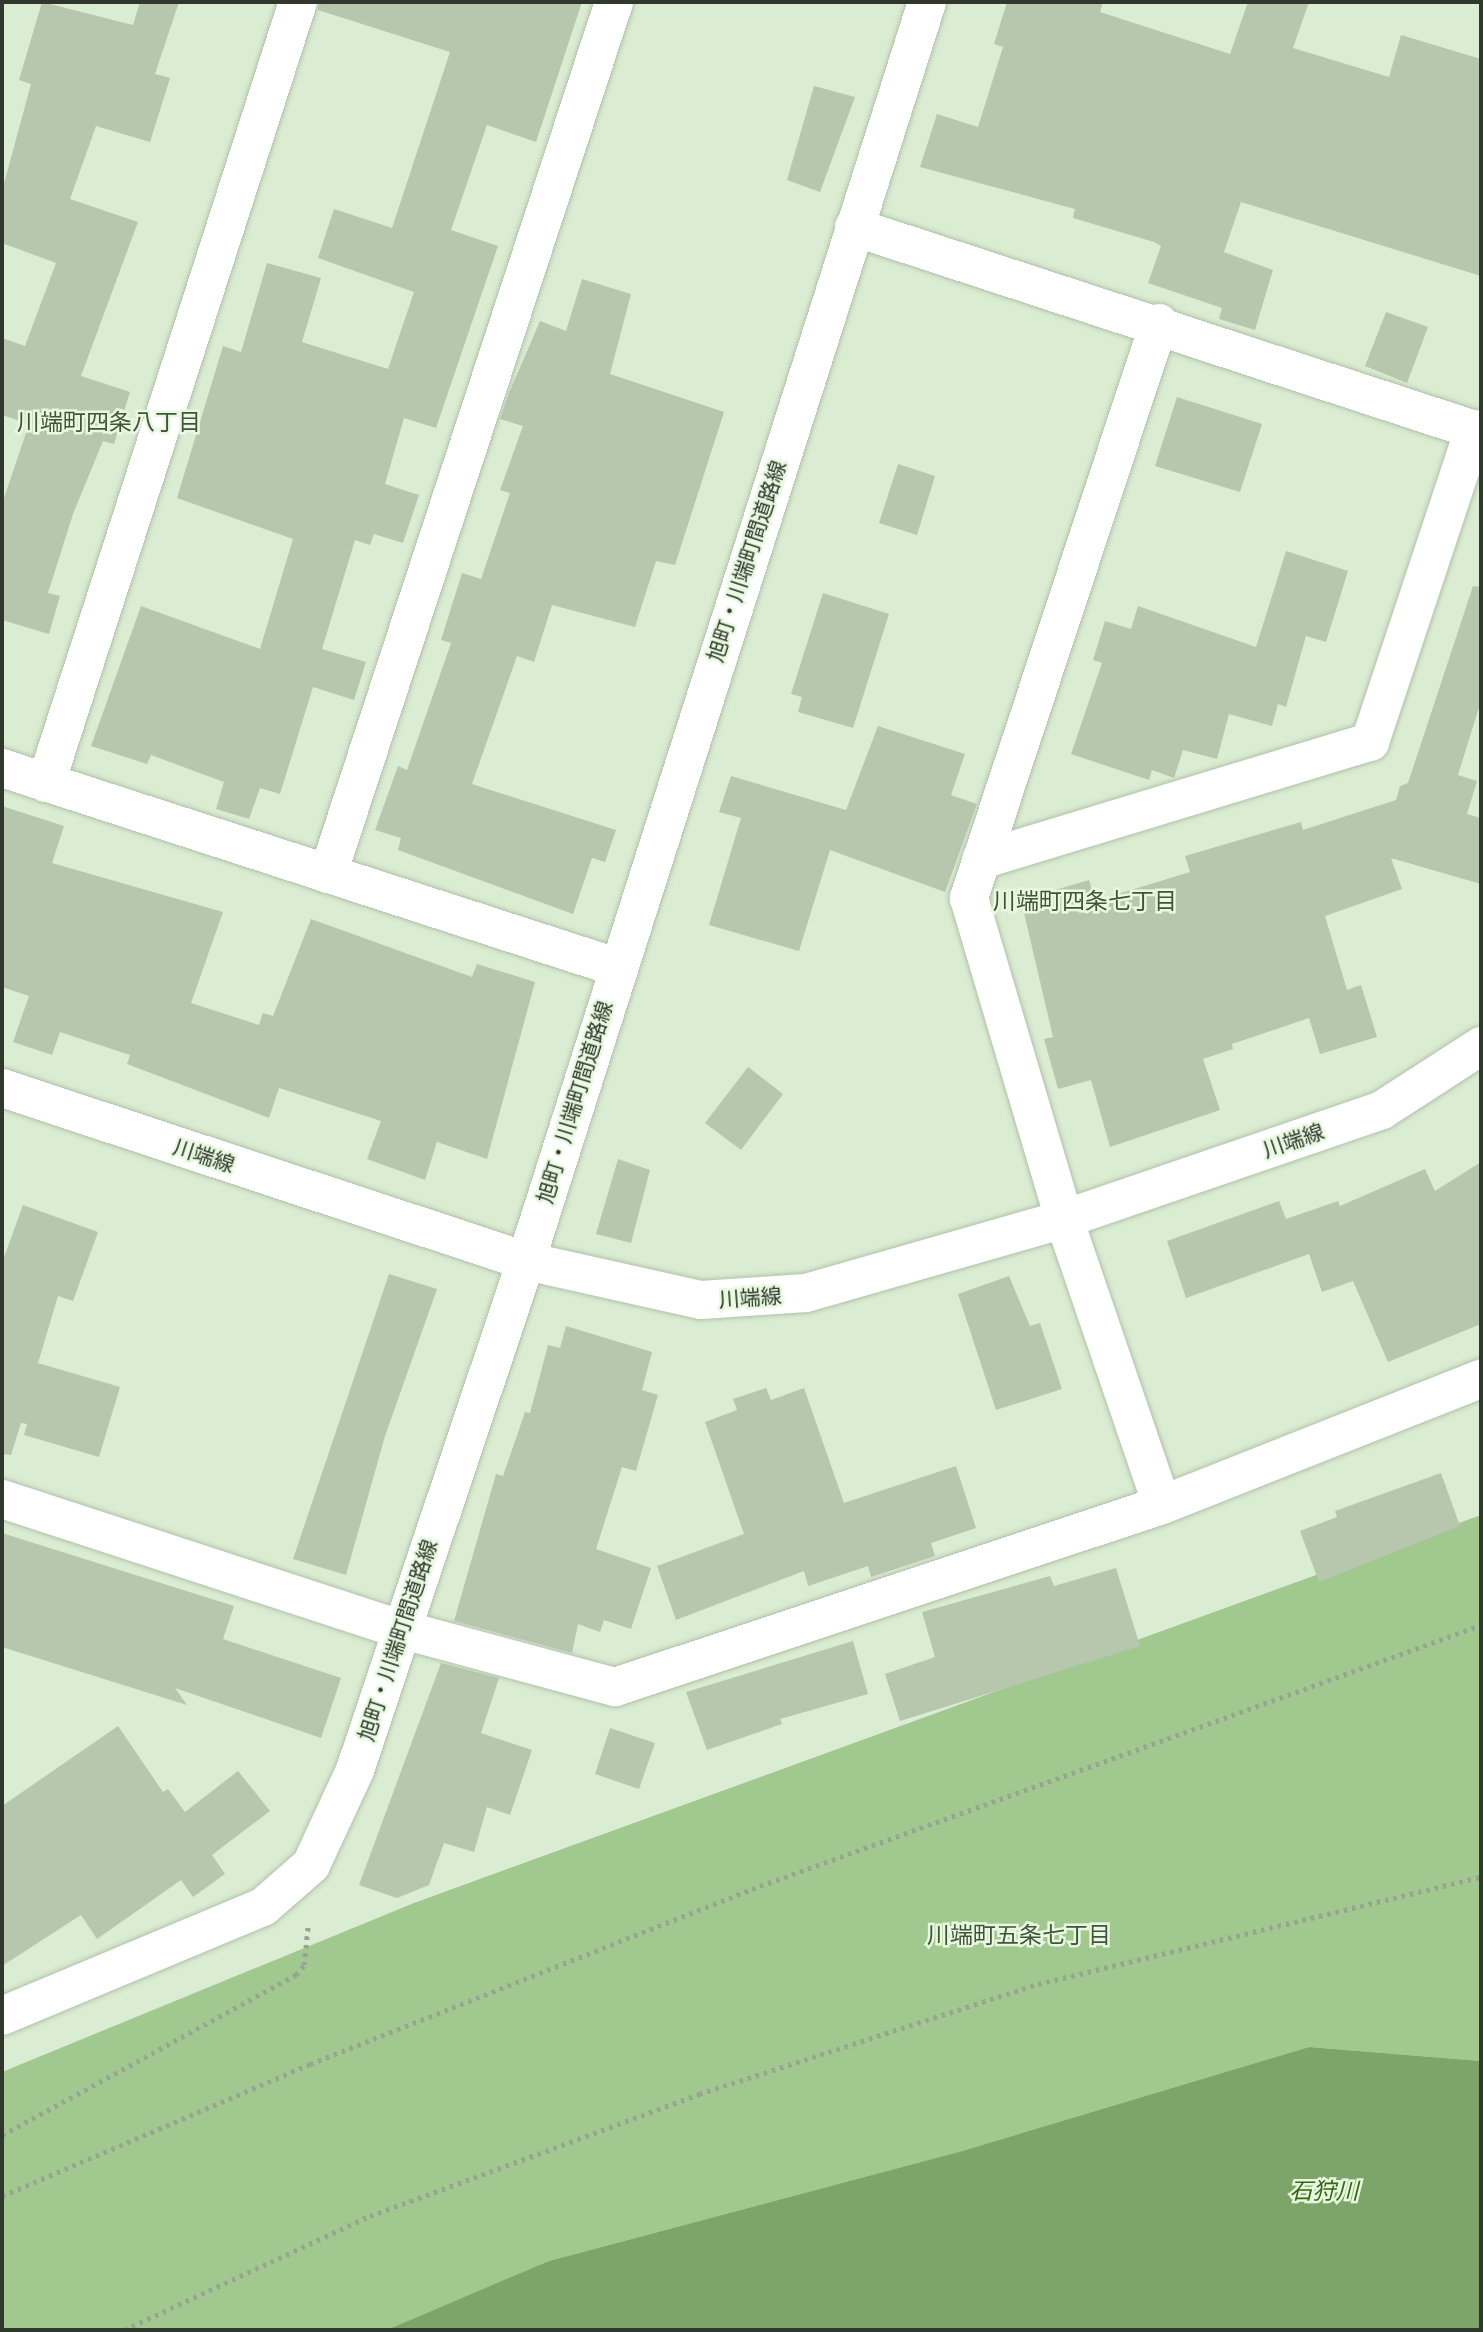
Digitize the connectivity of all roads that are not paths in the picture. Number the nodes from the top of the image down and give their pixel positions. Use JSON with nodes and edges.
{"nodes":[{"id":1,"x":298,"y":2,"type":"edge"},
{"id":2,"x":614,"y":2,"type":"edge"},
{"id":3,"x":927,"y":2,"type":"edge"},
{"id":4,"x":854,"y":227,"type":"junction"},
{"id":5,"x":1159,"y":323,"type":"junction"},
{"id":6,"x":1477,"y":430,"type":"edge"},
{"id":7,"x":2,"y":768,"type":"edge"},
{"id":8,"x":46,"y":783,"type":"junction"},
{"id":9,"x":982,"y":860,"type":"junction"},
{"id":10,"x":328,"y":873,"type":"junction"},
{"id":11,"x":616,"y":967,"type":"junction"},
{"id":12,"x":1481,"y":1046,"type":"edge"},
{"id":13,"x":2,"y":1088,"type":"edge"},
{"id":14,"x":1065,"y":1219,"type":"junction"},
{"id":15,"x":526,"y":1261,"type":"junction"},
{"id":16,"x":1481,"y":1379,"type":"edge"},
{"id":17,"x":2,"y":1499,"type":"edge"},
{"id":18,"x":1162,"y":1505,"type":"junction"},
{"id":19,"x":400,"y":1629,"type":"junction"},
{"id":20,"x":2,"y":2016,"type":"edge"}],
"edges":[{"from":1,"to":8,"type":"street"},
{"from":2,"to":10,"type":"street"},
{"from":3,"to":4,"type":"street","name":"旭町・川端町間道路線"},
{"from":4,"to":5,"type":"street"},
{"from":4,"to":11,"type":"street","name":"旭町・川端町間道路線"},
{"from":5,"to":6,"type":"street"},
{"from":5,"to":9,"type":"street"},
{"from":6,"to":9,"type":"street"},
{"from":7,"to":8,"type":"street"},
{"from":8,"to":10,"type":"street"},
{"from":9,"to":14,"type":"street"},
{"from":10,"to":11,"type":"street"},
{"from":11,"to":15,"type":"street","name":"旭町・川端町間道路線"},
{"from":12,"to":14,"type":"street","name":"川端線"},
{"from":13,"to":15,"type":"street","name":"川端線"},
{"from":14,"to":15,"type":"street","name":"川端線"},
{"from":14,"to":18,"type":"street"},
{"from":15,"to":19,"type":"street","name":"旭町・川端町間道路線"},
{"from":16,"to":18,"type":"street"},
{"from":17,"to":19,"type":"street"},
{"from":18,"to":19,"type":"street"},
{"from":19,"to":20,"type":"street","name":"旭町・川端町間道路線"}]}
